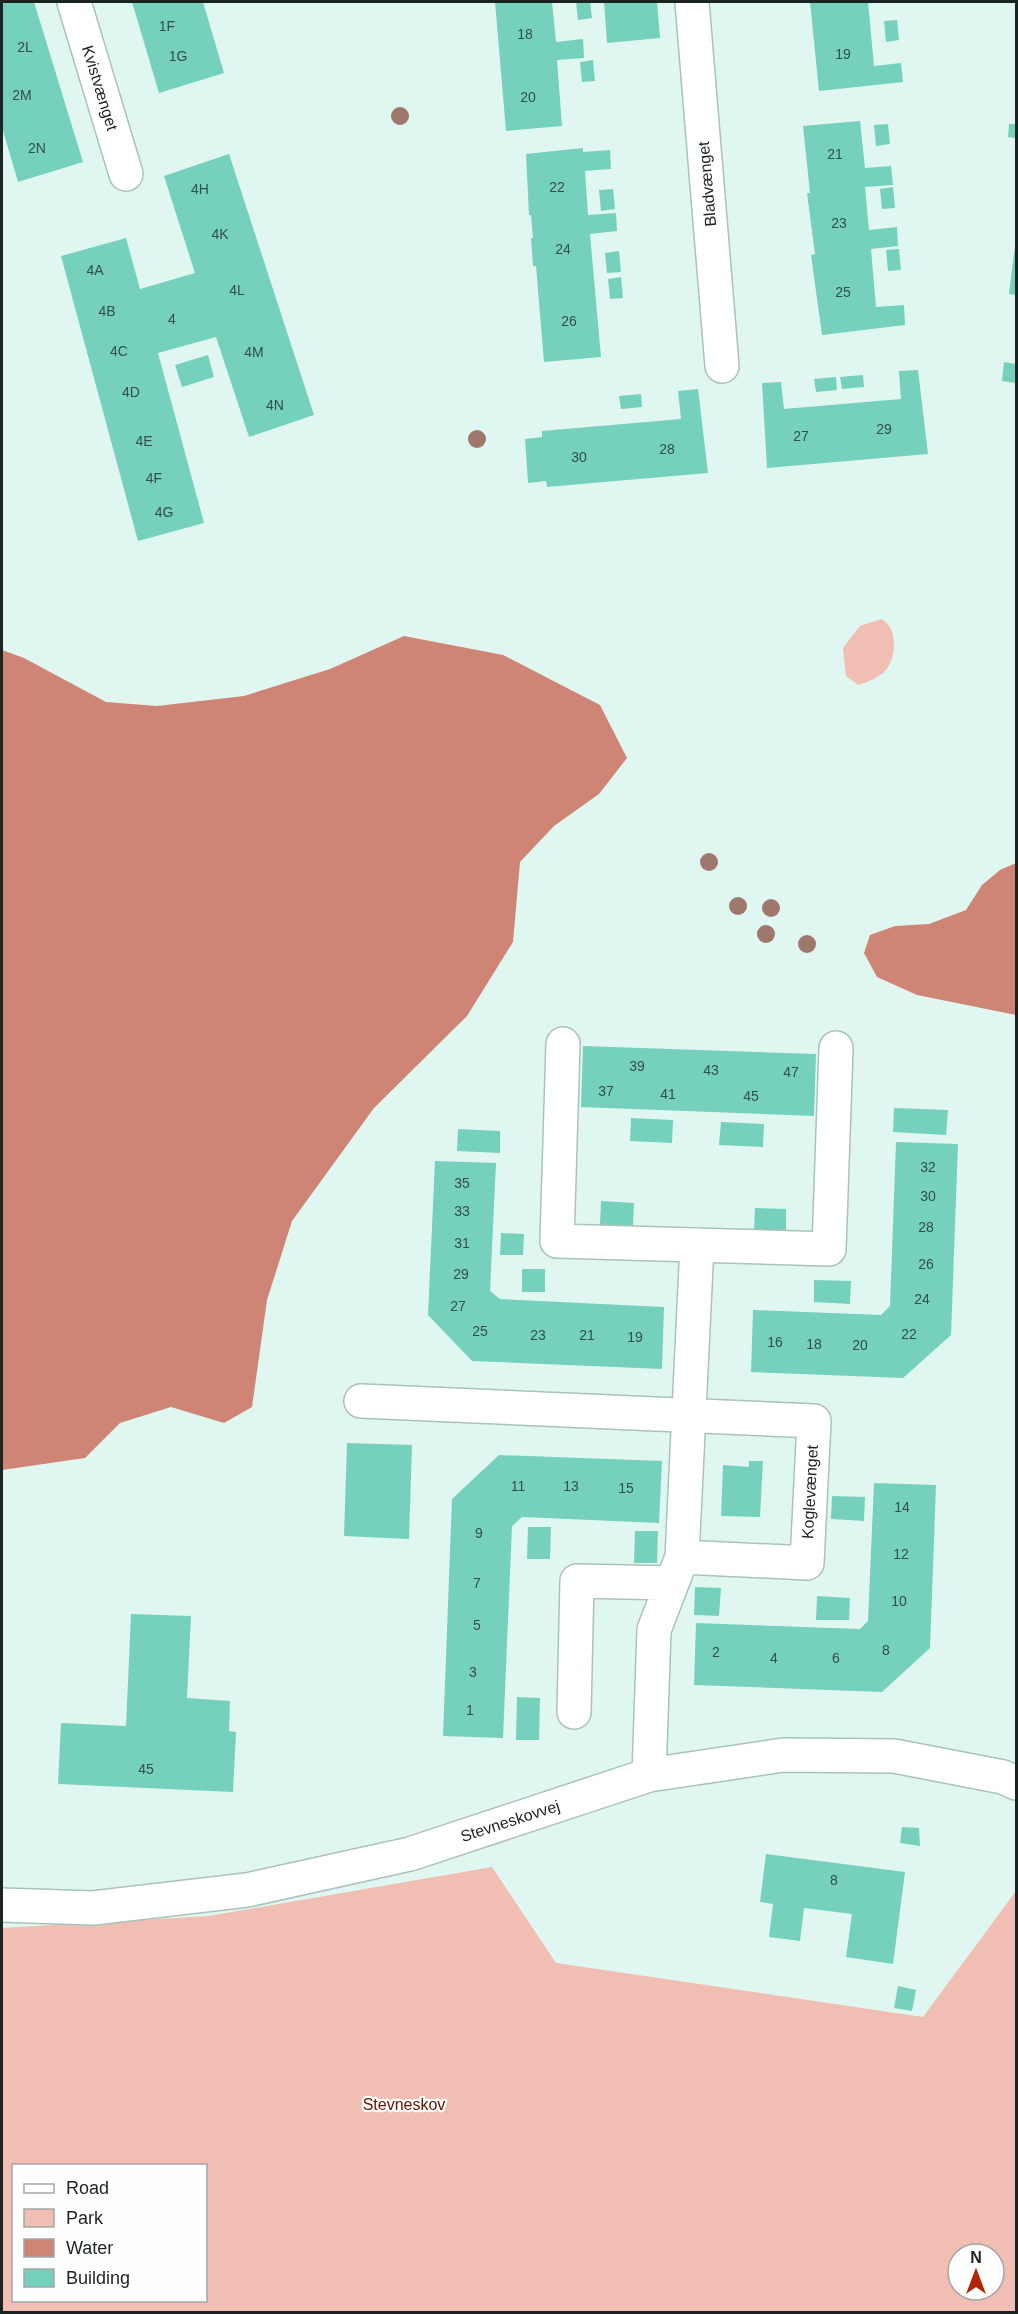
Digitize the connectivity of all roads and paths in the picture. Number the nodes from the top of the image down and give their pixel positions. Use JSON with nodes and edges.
{"nodes":[{"id":1,"x":74,"y":2,"type":"edge"},
{"id":2,"x":692,"y":2,"type":"edge"},
{"id":3,"x":126,"y":174,"type":"dead end"},
{"id":4,"x":722,"y":366,"type":"dead end"},
{"id":5,"x":563,"y":1044,"type":"dead end"},
{"id":6,"x":836,"y":1048,"type":"dead end"},
{"id":7,"x":697,"y":1245,"type":"junction"},
{"id":8,"x":361,"y":1401,"type":"dead end"},
{"id":9,"x":689,"y":1415,"type":"junction"},
{"id":10,"x":677,"y":1570,"type":"junction"},
{"id":11,"x":574,"y":1712,"type":"dead end"},
{"id":12,"x":649,"y":1775,"type":"junction"},
{"id":13,"x":1017,"y":1783,"type":"edge"},
{"id":14,"x":2,"y":1905,"type":"edge"}],
"edges":[{"from":1,"to":3,"type":"street","name":"Kvistvænget"},
{"from":2,"to":4,"type":"street","name":"Bladvænget"},
{"from":5,"to":7,"type":"street"},
{"from":6,"to":7,"type":"street"},
{"from":7,"to":9,"type":"street"},
{"from":8,"to":9,"type":"street","name":"Koglevænget"},
{"from":9,"to":10,"type":"street"},
{"from":9,"to":10,"type":"street","name":"Koglevænget"},
{"from":10,"to":11,"type":"street","name":"Koglevænget"},
{"from":10,"to":12,"type":"street"},
{"from":12,"to":13,"type":"street","name":"Stevneskovvej"},
{"from":12,"to":14,"type":"street","name":"Stevneskovvej"}]}
